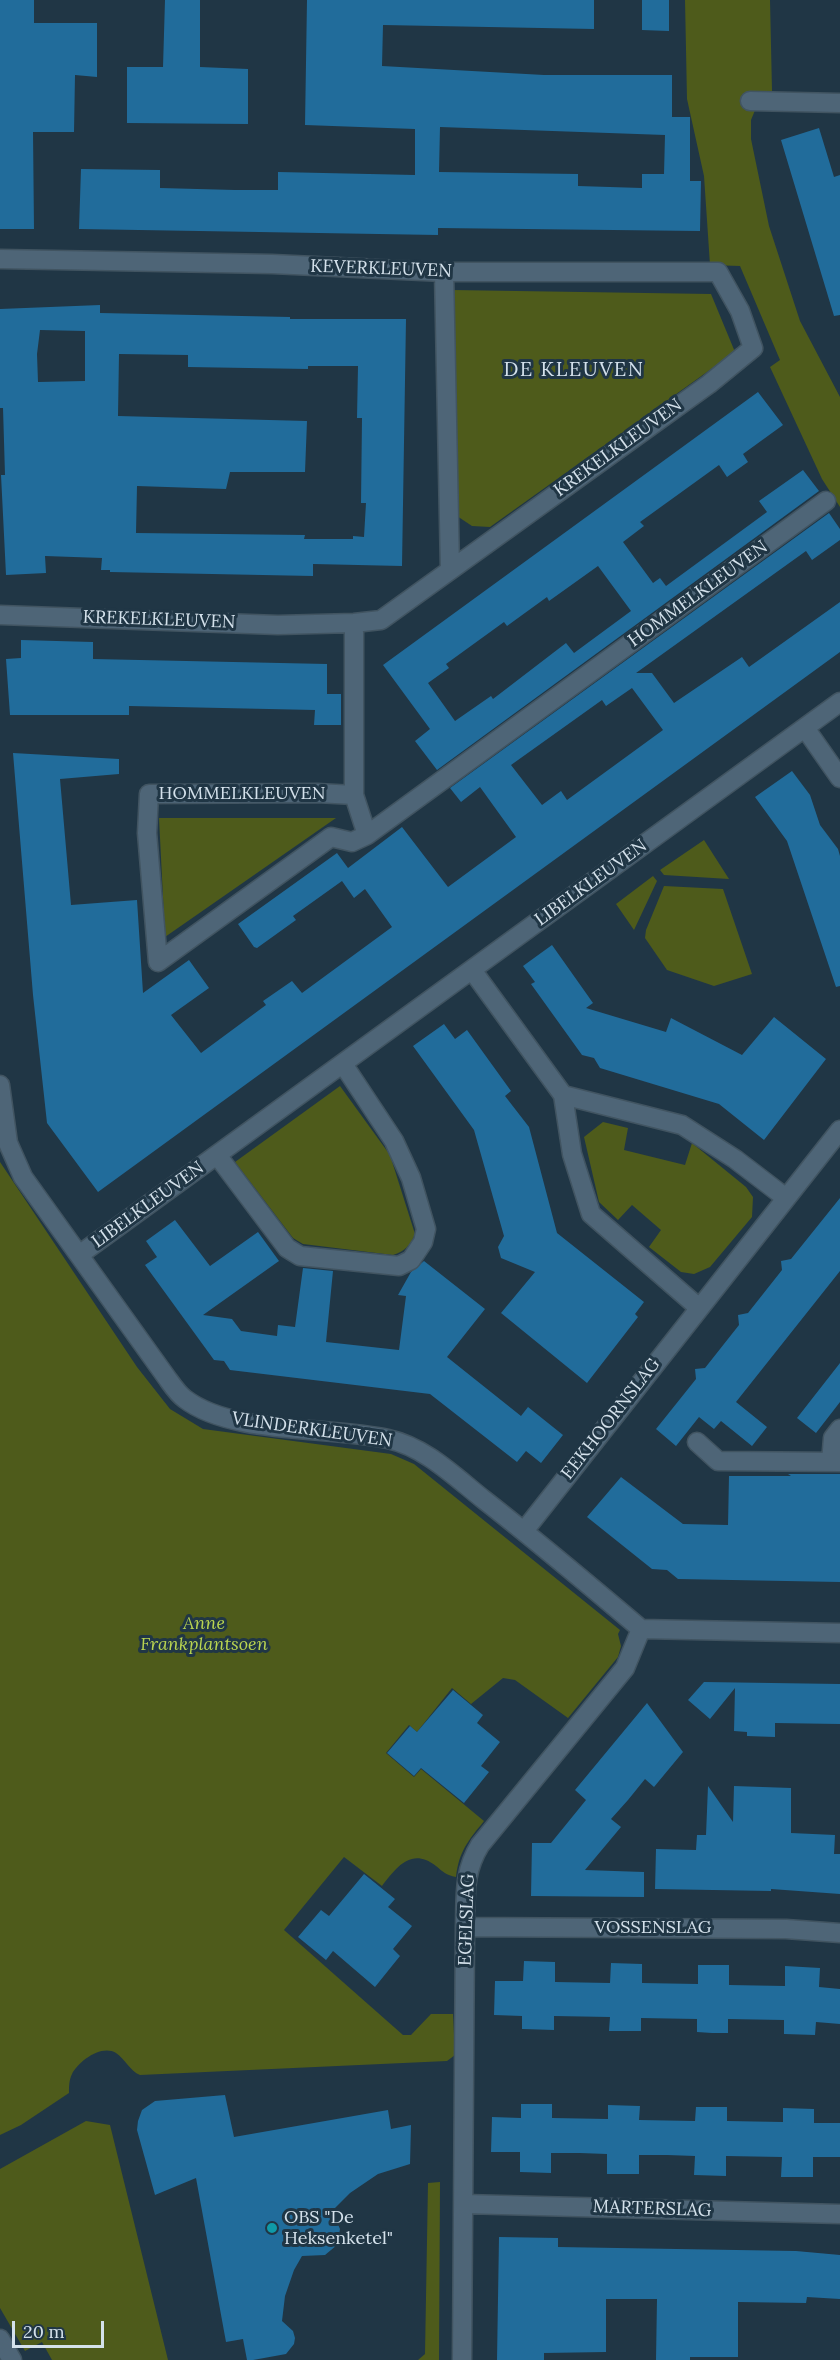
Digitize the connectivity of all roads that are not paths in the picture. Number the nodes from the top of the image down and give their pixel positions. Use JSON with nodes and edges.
{"nodes":[{"id":1,"x":750,"y":101,"type":"dead end"},
{"id":2,"x":840,"y":104,"type":"edge"},
{"id":3,"x":0,"y":259,"type":"edge"},
{"id":4,"x":444,"y":272,"type":"junction"},
{"id":5,"x":740,"y":311,"type":"joint"},
{"id":6,"x":826,"y":501,"type":"dead end"},
{"id":7,"x":450,"y":569,"type":"junction"},
{"id":8,"x":0,"y":615,"type":"edge"},
{"id":9,"x":354,"y":623,"type":"junction"},
{"id":10,"x":840,"y":702,"type":"edge"},
{"id":11,"x":805,"y":728,"type":"junction"},
{"id":12,"x":840,"y":778,"type":"edge"},
{"id":13,"x":354,"y":795,"type":"junction"},
{"id":14,"x":367,"y":835,"type":"junction"},
{"id":15,"x":472,"y":970,"type":"junction"},
{"id":16,"x":343,"y":1064,"type":"junction"},
{"id":17,"x":0,"y":1085,"type":"edge"},
{"id":18,"x":563,"y":1095,"type":"junction"},
{"id":19,"x":840,"y":1130,"type":"edge"},
{"id":20,"x":217,"y":1155,"type":"junction"},
{"id":21,"x":786,"y":1198,"type":"junction"},
{"id":22,"x":78,"y":1255,"type":"junction"},
{"id":23,"x":698,"y":1307,"type":"junction"},
{"id":24,"x":840,"y":1429,"type":"edge"},
{"id":25,"x":696,"y":1442,"type":"dead end"},
{"id":26,"x":836,"y":1462,"type":"edge"},
{"id":27,"x":524,"y":1531,"type":"junction"},
{"id":28,"x":641,"y":1629,"type":"junction"},
{"id":29,"x":840,"y":1632,"type":"edge"},
{"id":30,"x":465,"y":1927,"type":"junction"},
{"id":31,"x":840,"y":1933,"type":"edge"},
{"id":32,"x":464,"y":2204,"type":"junction"},
{"id":33,"x":840,"y":2214,"type":"edge"},
{"id":34,"x":0,"y":2339,"type":"edge"},
{"id":35,"x":12,"y":2360,"type":"edge"},
{"id":36,"x":462,"y":2360,"type":"edge"}],
"edges":[{"from":1,"to":2,"type":"street"},
{"from":3,"to":4,"type":"street","name":"KEVERKLEUVEN"},
{"from":4,"to":5,"type":"street","name":"KEVERKLEUVEN"},
{"from":4,"to":7,"type":"street"},
{"from":5,"to":7,"type":"street","name":"KREKELKLEUVEN"},
{"from":6,"to":14,"type":"street","name":"HOMMELKLEUVEN"},
{"from":7,"to":9,"type":"street","name":"KREKELKLEUVEN"},
{"from":8,"to":9,"type":"street","name":"KREKELKLEUVEN"},
{"from":9,"to":13,"type":"street"},
{"from":10,"to":11,"type":"street","name":"LIBELKLEUVEN"},
{"from":11,"to":12,"type":"street"},
{"from":11,"to":15,"type":"street","name":"LIBELKLEUVEN"},
{"from":13,"to":14,"type":"street"},
{"from":13,"to":14,"type":"street","name":"HOMMELKLEUVEN"},
{"from":15,"to":16,"type":"street","name":"LIBELKLEUVEN"},
{"from":15,"to":18,"type":"street"},
{"from":16,"to":20,"type":"street","name":"LIBELKLEUVEN"},
{"from":16,"to":20,"type":"street","name":"LIBELKLEUVEN"},
{"from":17,"to":22,"type":"street","name":"VLINDERKLEUVEN"},
{"from":18,"to":21,"type":"street"},
{"from":18,"to":23,"type":"street"},
{"from":19,"to":21,"type":"street","name":"EEKHOORNSLAG"},
{"from":20,"to":22,"type":"street","name":"LIBELKLEUVEN"},
{"from":21,"to":23,"type":"street","name":"EEKHOORNSLAG"},
{"from":22,"to":27,"type":"street","name":"VLINDERKLEUVEN"},
{"from":23,"to":27,"type":"street","name":"EEKHOORNSLAG"},
{"from":24,"to":26,"type":"street"},
{"from":25,"to":26,"type":"street"},
{"from":27,"to":28,"type":"street","name":"VLINDERKLEUVEN"},
{"from":28,"to":29,"type":"street"},
{"from":28,"to":30,"type":"street","name":"EGELSLAG"},
{"from":30,"to":31,"type":"street","name":"VOSSENSLAG"},
{"from":30,"to":32,"type":"street","name":"EGELSLAG"},
{"from":32,"to":33,"type":"street","name":"MARTERSLAG"},
{"from":32,"to":36,"type":"street","name":"EGELSLAG"},
{"from":34,"to":35,"type":"street"}]}
